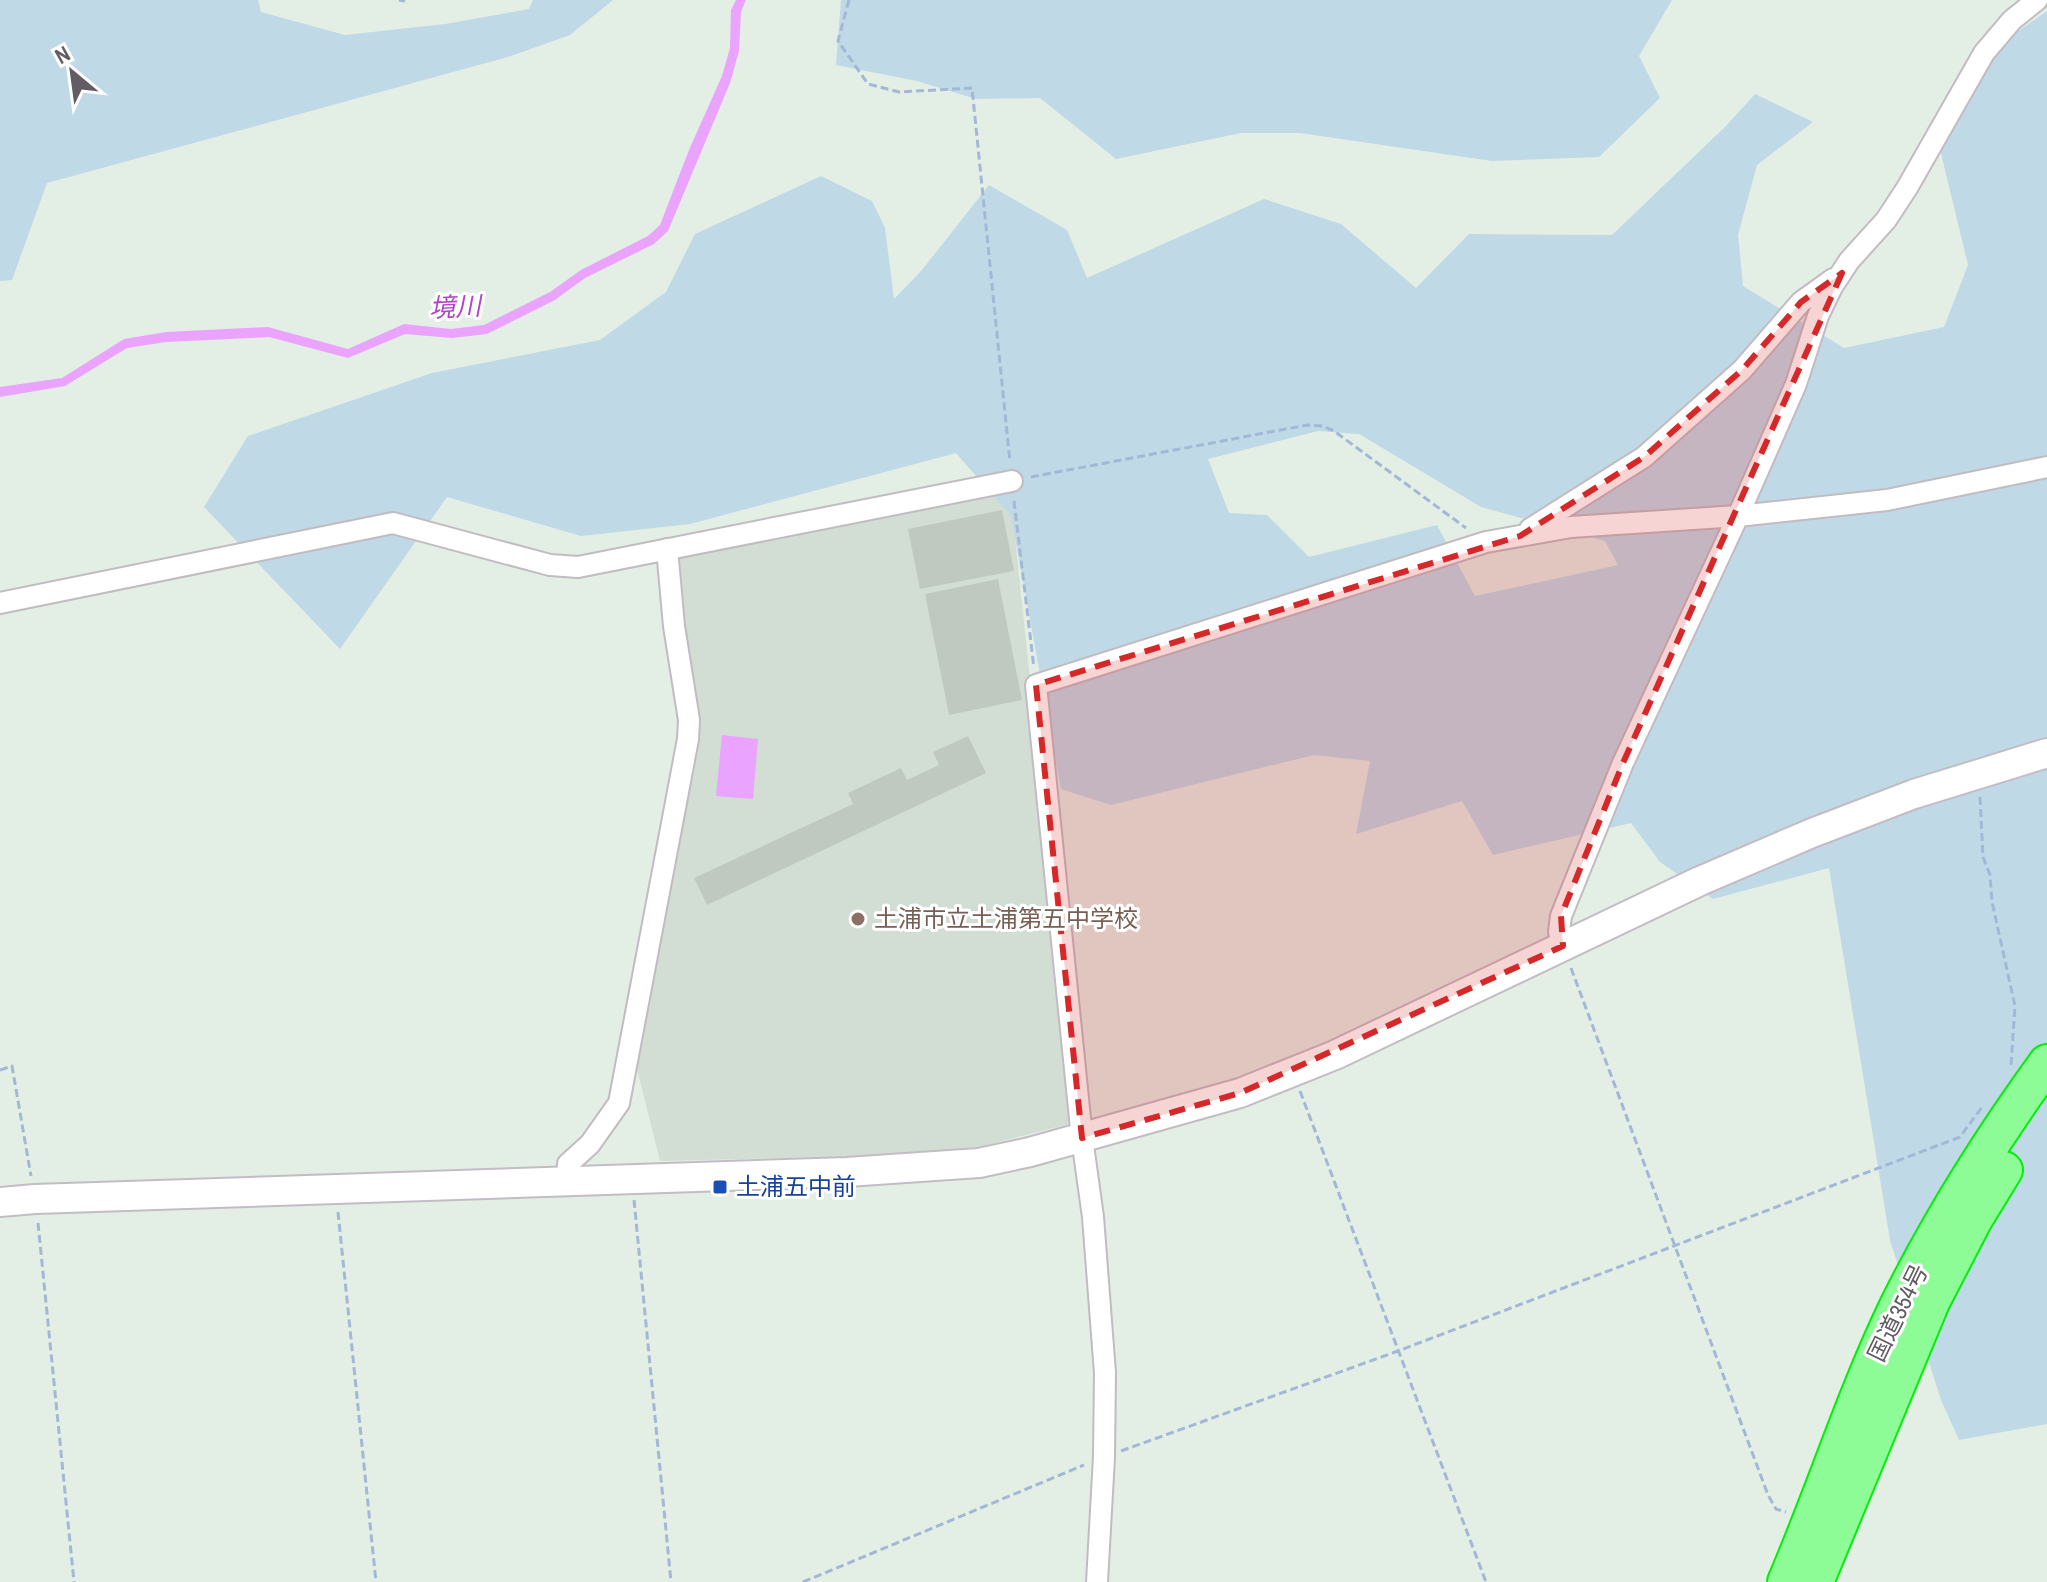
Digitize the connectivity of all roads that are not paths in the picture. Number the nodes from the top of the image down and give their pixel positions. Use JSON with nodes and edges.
{"nodes":[{"id":1,"x":2037,"y":0,"type":"edge"},
{"id":2,"x":1842,"y":273,"type":"junction"},
{"id":3,"x":2047,"y":467,"type":"edge"},
{"id":4,"x":1012,"y":481,"type":"road end"},
{"id":5,"x":1738,"y":516,"type":"junction"},
{"id":6,"x":1520,"y":536,"type":"junction"},
{"id":7,"x":667,"y":549,"type":"junction"},
{"id":8,"x":0,"y":603,"type":"edge"},
{"id":9,"x":2047,"y":753,"type":"edge"},
{"id":10,"x":1563,"y":946,"type":"junction"},
{"id":11,"x":2047,"y":1063,"type":"edge"},
{"id":12,"x":2047,"y":1105,"type":"edge"},
{"id":13,"x":1082,"y":1138,"type":"junction"},
{"id":14,"x":567,"y":1182,"type":"junction"},
{"id":15,"x":0,"y":1202,"type":"edge"},
{"id":16,"x":1097,"y":1582,"type":"edge"},
{"id":17,"x":1786,"y":1582,"type":"edge"},
{"id":18,"x":1815,"y":1582,"type":"edge"}],
"edges":[{"from":1,"to":2,"type":"street"},
{"from":2,"to":5,"type":"street"},
{"from":2,"to":6,"type":"street"},
{"from":3,"to":5,"type":"street"},
{"from":4,"to":7,"type":"street"},
{"from":5,"to":6,"type":"street"},
{"from":5,"to":10,"type":"street"},
{"from":6,"to":13,"type":"street"},
{"from":7,"to":8,"type":"street"},
{"from":7,"to":14,"type":"street"},
{"from":9,"to":10,"type":"street"},
{"from":10,"to":13,"type":"street"},
{"from":11,"to":17,"type":"highway","name":"国道354号"},
{"from":12,"to":18,"type":"highway","name":"国道354号"},
{"from":13,"to":14,"type":"street"},
{"from":13,"to":16,"type":"street"},
{"from":14,"to":15,"type":"street"}]}
